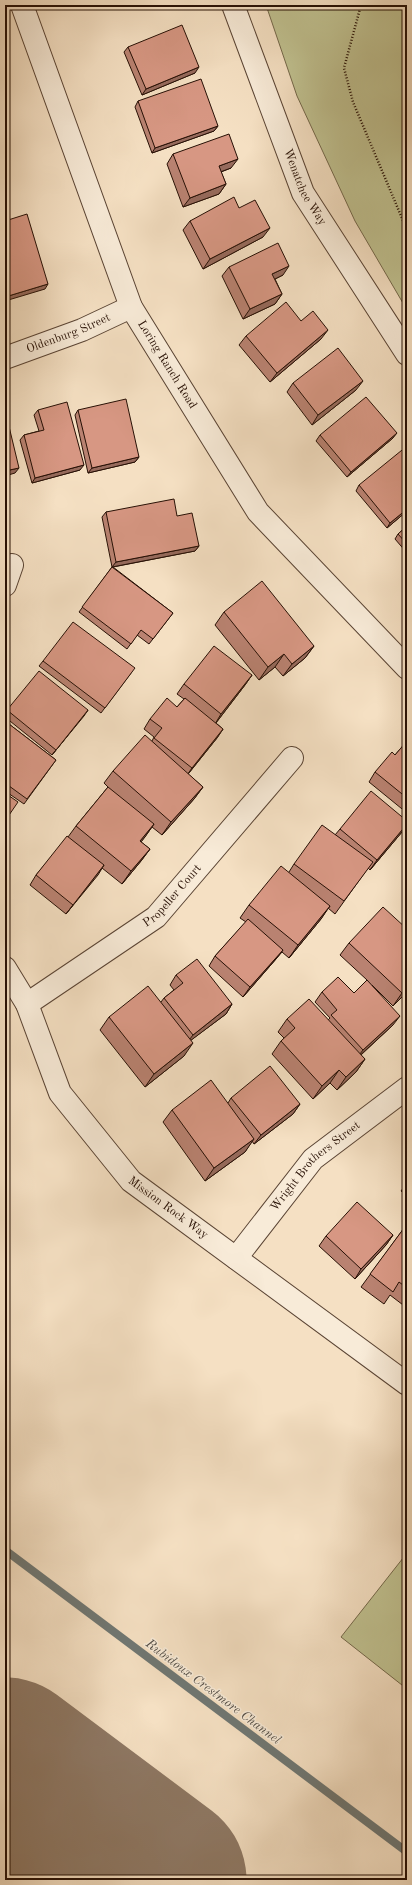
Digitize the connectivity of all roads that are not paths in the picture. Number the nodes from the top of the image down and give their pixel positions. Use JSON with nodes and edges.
{"nodes":[{"id":1,"x":22,"y":5,"type":"edge"},
{"id":2,"x":232,"y":5,"type":"edge"},
{"id":3,"x":131,"y":307,"type":"junction"},
{"id":4,"x":407,"y":354,"type":"edge"},
{"id":5,"x":5,"y":358,"type":"edge"},
{"id":6,"x":407,"y":668,"type":"edge"},
{"id":7,"x":292,"y":758,"type":"dead end"},
{"id":8,"x":5,"y":968,"type":"edge"},
{"id":9,"x":27,"y":1004,"type":"junction"},
{"id":10,"x":407,"y":1088,"type":"edge"},
{"id":11,"x":236,"y":1258,"type":"junction"},
{"id":12,"x":407,"y":1384,"type":"edge"}],
"edges":[{"from":1,"to":3,"type":"street","name":"Loring Ranch Road"},
{"from":2,"to":4,"type":"street","name":"Wenatchee Way"},
{"from":3,"to":5,"type":"street","name":"Oldenburg Street"},
{"from":3,"to":6,"type":"street","name":"Loring Ranch Road"},
{"from":7,"to":9,"type":"street","name":"Propeller Court"},
{"from":8,"to":9,"type":"street","name":"Mission Rock Way"},
{"from":9,"to":11,"type":"street","name":"Mission Rock Way"},
{"from":10,"to":11,"type":"street","name":"Wright Brothers Street"},
{"from":11,"to":12,"type":"street","name":"Mission Rock Way"}]}
